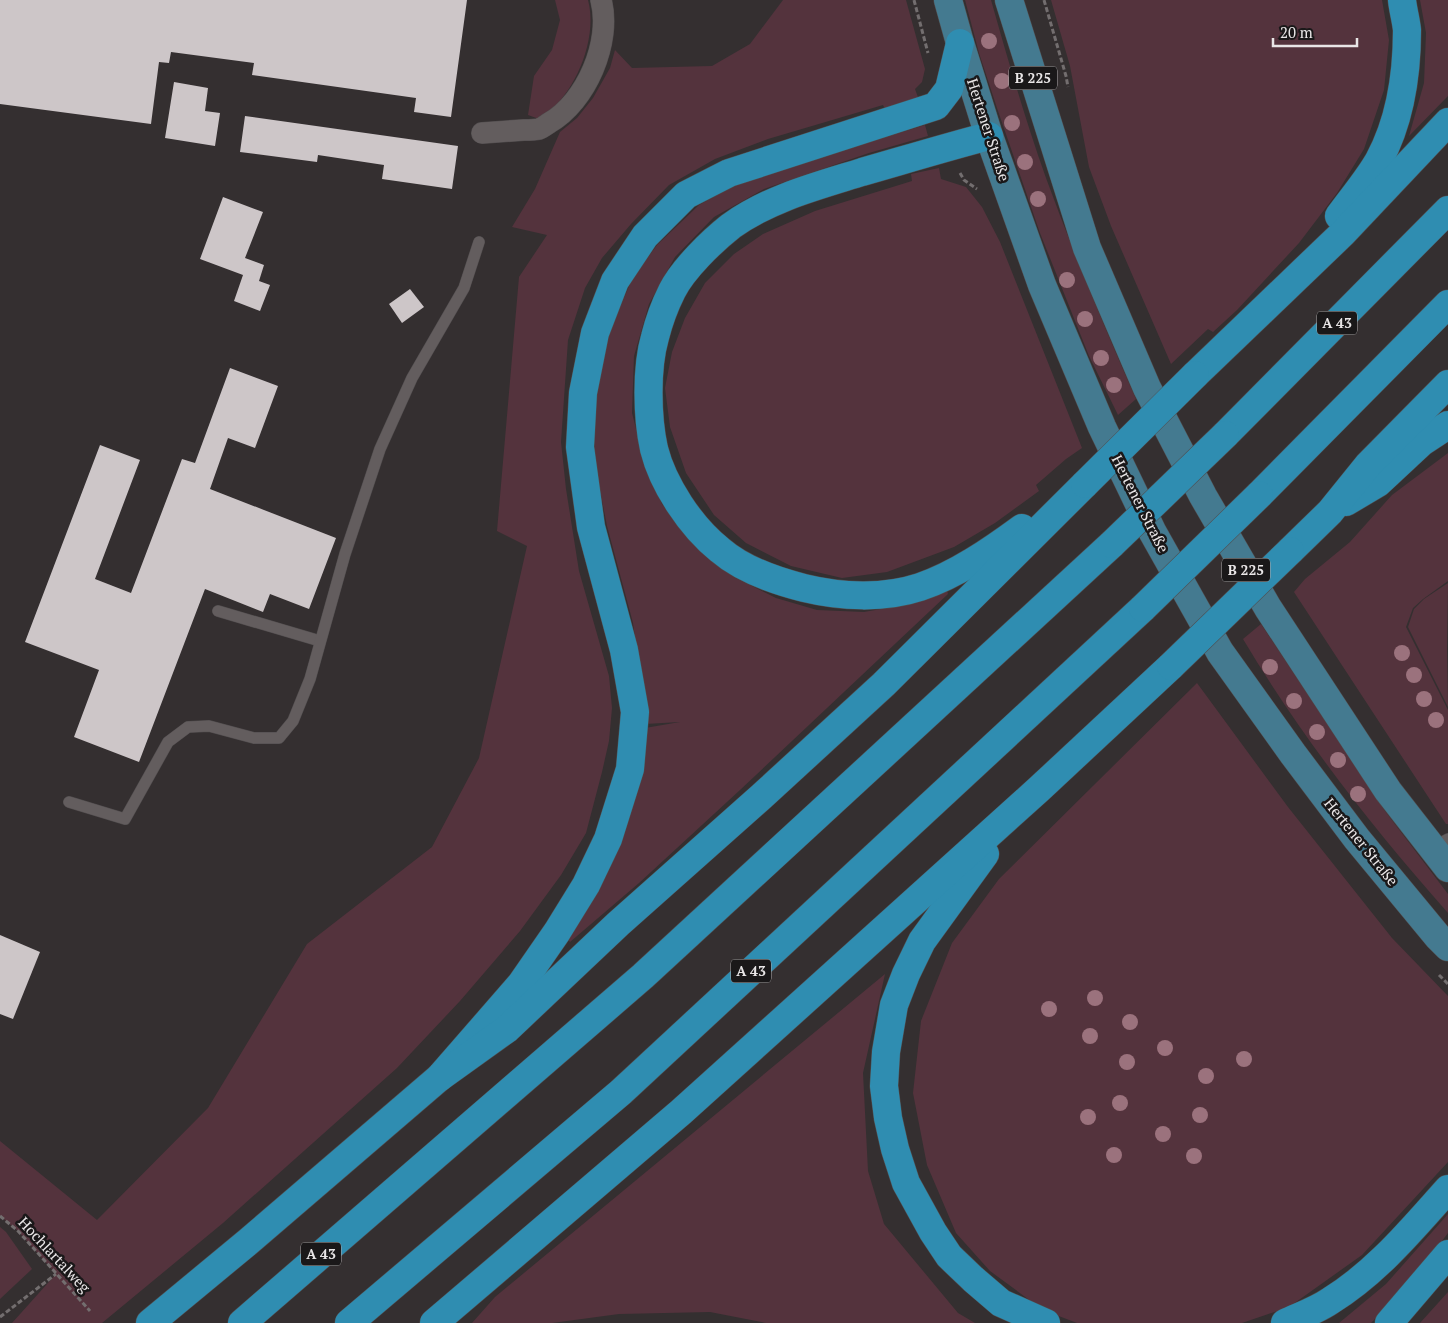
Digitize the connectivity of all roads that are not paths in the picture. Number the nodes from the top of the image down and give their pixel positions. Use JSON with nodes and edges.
{"nodes":[{"id":1,"x":601,"y":0,"type":"edge"},
{"id":2,"x":948,"y":0,"type":"edge"},
{"id":3,"x":1010,"y":0,"type":"edge"},
{"id":4,"x":1402,"y":0,"type":"edge"},
{"id":5,"x":960,"y":42,"type":"junction"},
{"id":6,"x":1448,"y":122,"type":"edge"},
{"id":7,"x":482,"y":133,"type":"dead end"},
{"id":8,"x":989,"y":136,"type":"junction"},
{"id":9,"x":1448,"y":210,"type":"edge"},
{"id":10,"x":479,"y":242,"type":"dead end"},
{"id":11,"x":1291,"y":282,"type":"junction"},
{"id":12,"x":1448,"y":304,"type":"edge"},
{"id":13,"x":1448,"y":384,"type":"edge"},
{"id":14,"x":1448,"y":425,"type":"edge"},
{"id":15,"x":1084,"y":484,"type":"junction"},
{"id":16,"x":1330,"y":512,"type":"junction"},
{"id":17,"x":218,"y":611,"type":"dead end"},
{"id":18,"x":320,"y":641,"type":"junction"},
{"id":19,"x":1039,"y":788,"type":"junction"},
{"id":20,"x":69,"y":802,"type":"dead end"},
{"id":21,"x":1442,"y":852,"type":"edge"},
{"id":22,"x":1448,"y":947,"type":"edge"},
{"id":23,"x":440,"y":1077,"type":"junction"},
{"id":24,"x":1448,"y":1189,"type":"edge"},
{"id":25,"x":1448,"y":1254,"type":"edge"},
{"id":26,"x":150,"y":1323,"type":"edge"},
{"id":27,"x":242,"y":1323,"type":"edge"},
{"id":28,"x":349,"y":1323,"type":"edge"},
{"id":29,"x":434,"y":1323,"type":"edge"},
{"id":30,"x":1046,"y":1323,"type":"edge"},
{"id":31,"x":1285,"y":1323,"type":"edge"},
{"id":32,"x":1389,"y":1323,"type":"edge"}],
"edges":[{"from":1,"to":7,"type":"street"},
{"from":2,"to":5,"type":"main road","name":"Hertener Straße"},
{"from":3,"to":21,"type":"main road","number":"B 225"},
{"from":4,"to":11,"type":"highway"},
{"from":5,"to":8,"type":"main road","name":"Hertener Straße"},
{"from":5,"to":23,"type":"highway"},
{"from":6,"to":11,"type":"highway"},
{"from":8,"to":15,"type":"highway"},
{"from":8,"to":22,"type":"main road","name":"Hertener Straße"},
{"from":9,"to":27,"type":"highway","number":"A 43","bridge":true},
{"from":10,"to":18,"type":"lane"},
{"from":11,"to":15,"type":"highway","bridge":true},
{"from":12,"to":28,"type":"highway","number":"A 43","bridge":true},
{"from":13,"to":16,"type":"highway"},
{"from":14,"to":16,"type":"highway"},
{"from":15,"to":23,"type":"highway"},
{"from":16,"to":19,"type":"highway","bridge":true},
{"from":17,"to":18,"type":"lane"},
{"from":18,"to":20,"type":"lane"},
{"from":19,"to":29,"type":"highway"},
{"from":19,"to":30,"type":"highway"},
{"from":23,"to":26,"type":"highway"},
{"from":24,"to":31,"type":"highway"},
{"from":25,"to":32,"type":"highway"}]}
